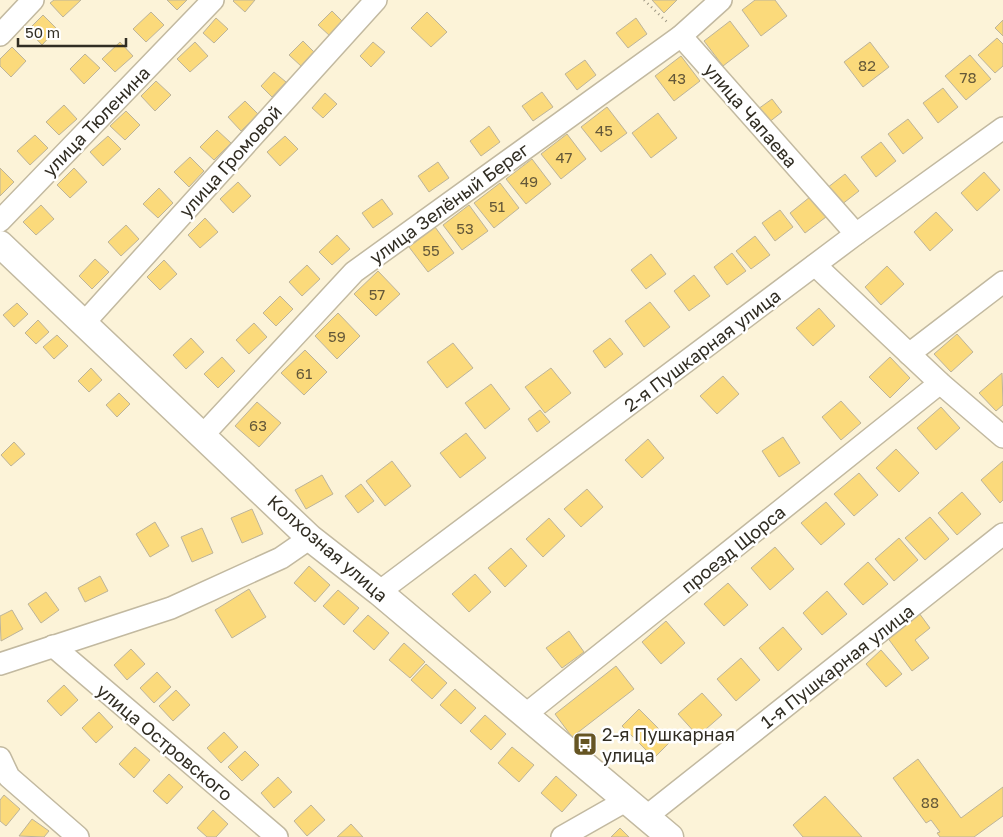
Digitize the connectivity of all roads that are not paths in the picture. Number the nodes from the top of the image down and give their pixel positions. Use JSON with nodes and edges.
{"nodes":[{"id":1,"x":33,"y":0,"type":"edge"},
{"id":2,"x":213,"y":0,"type":"edge"},
{"id":3,"x":376,"y":0,"type":"edge"},
{"id":4,"x":721,"y":0,"type":"edge"},
{"id":5,"x":0,"y":35,"type":"edge"},
{"id":6,"x":681,"y":36,"type":"junction"},
{"id":7,"x":1003,"y":128,"type":"edge"},
{"id":8,"x":0,"y":221,"type":"edge"},
{"id":9,"x":856,"y":234,"type":"junction"},
{"id":10,"x":0,"y":244,"type":"edge"},
{"id":11,"x":815,"y":265,"type":"junction"},
{"id":12,"x":1003,"y":282,"type":"edge"},
{"id":13,"x":84,"y":323,"type":"junction"},
{"id":14,"x":909,"y":354,"type":"junction"},
{"id":15,"x":940,"y":383,"type":"junction"},
{"id":16,"x":202,"y":435,"type":"junction"},
{"id":17,"x":1003,"y":437,"type":"edge"},
{"id":18,"x":1003,"y":534,"type":"edge"},
{"id":19,"x":310,"y":538,"type":"junction"},
{"id":20,"x":379,"y":592,"type":"junction"},
{"id":21,"x":53,"y":646,"type":"junction"},
{"id":22,"x":0,"y":664,"type":"edge"},
{"id":23,"x":526,"y":714,"type":"junction"},
{"id":24,"x":0,"y":758,"type":"edge"},
{"id":25,"x":637,"y":808,"type":"junction"},
{"id":26,"x":78,"y":837,"type":"edge"},
{"id":27,"x":277,"y":837,"type":"edge"},
{"id":28,"x":562,"y":837,"type":"edge"},
{"id":29,"x":670,"y":837,"type":"edge"}],
"edges":[{"from":1,"to":5,"type":"street"},
{"from":2,"to":8,"type":"street","name":"улица Тюленина"},
{"from":3,"to":13,"type":"street","name":"улица Громовой"},
{"from":4,"to":6,"type":"street","name":"улица Зелёный Берег"},
{"from":6,"to":9,"type":"street","name":"улица Чапаева"},
{"from":6,"to":16,"type":"street","name":"улица Зелёный Берег"},
{"from":7,"to":9,"type":"street","name":"2-я Пушкарная улица"},
{"from":9,"to":11,"type":"street","name":"2-я Пушкарная улица"},
{"from":10,"to":13,"type":"main road","name":"Колхозная улица"},
{"from":11,"to":14,"type":"street"},
{"from":11,"to":20,"type":"street","name":"2-я Пушкарная улица"},
{"from":12,"to":14,"type":"street"},
{"from":13,"to":16,"type":"main road","name":"Колхозная улица"},
{"from":14,"to":15,"type":"street"},
{"from":15,"to":17,"type":"street"},
{"from":15,"to":23,"type":"street","name":"проезд Щорса"},
{"from":16,"to":19,"type":"main road","name":"Колхозная улица"},
{"from":18,"to":25,"type":"street","name":"1-я Пушкарная улица"},
{"from":19,"to":20,"type":"main road","name":"Колхозная улица"},
{"from":19,"to":21,"type":"street"},
{"from":20,"to":23,"type":"main road","name":"Колхозная улица"},
{"from":21,"to":22,"type":"street"},
{"from":21,"to":27,"type":"street","name":"улица Островского"},
{"from":23,"to":25,"type":"main road","name":"Колхозная улица"},
{"from":24,"to":26,"type":"street"},
{"from":25,"to":28,"type":"street","name":"1-я Пушкарная улица"},
{"from":25,"to":29,"type":"main road","name":"Колхозная улица"}]}
